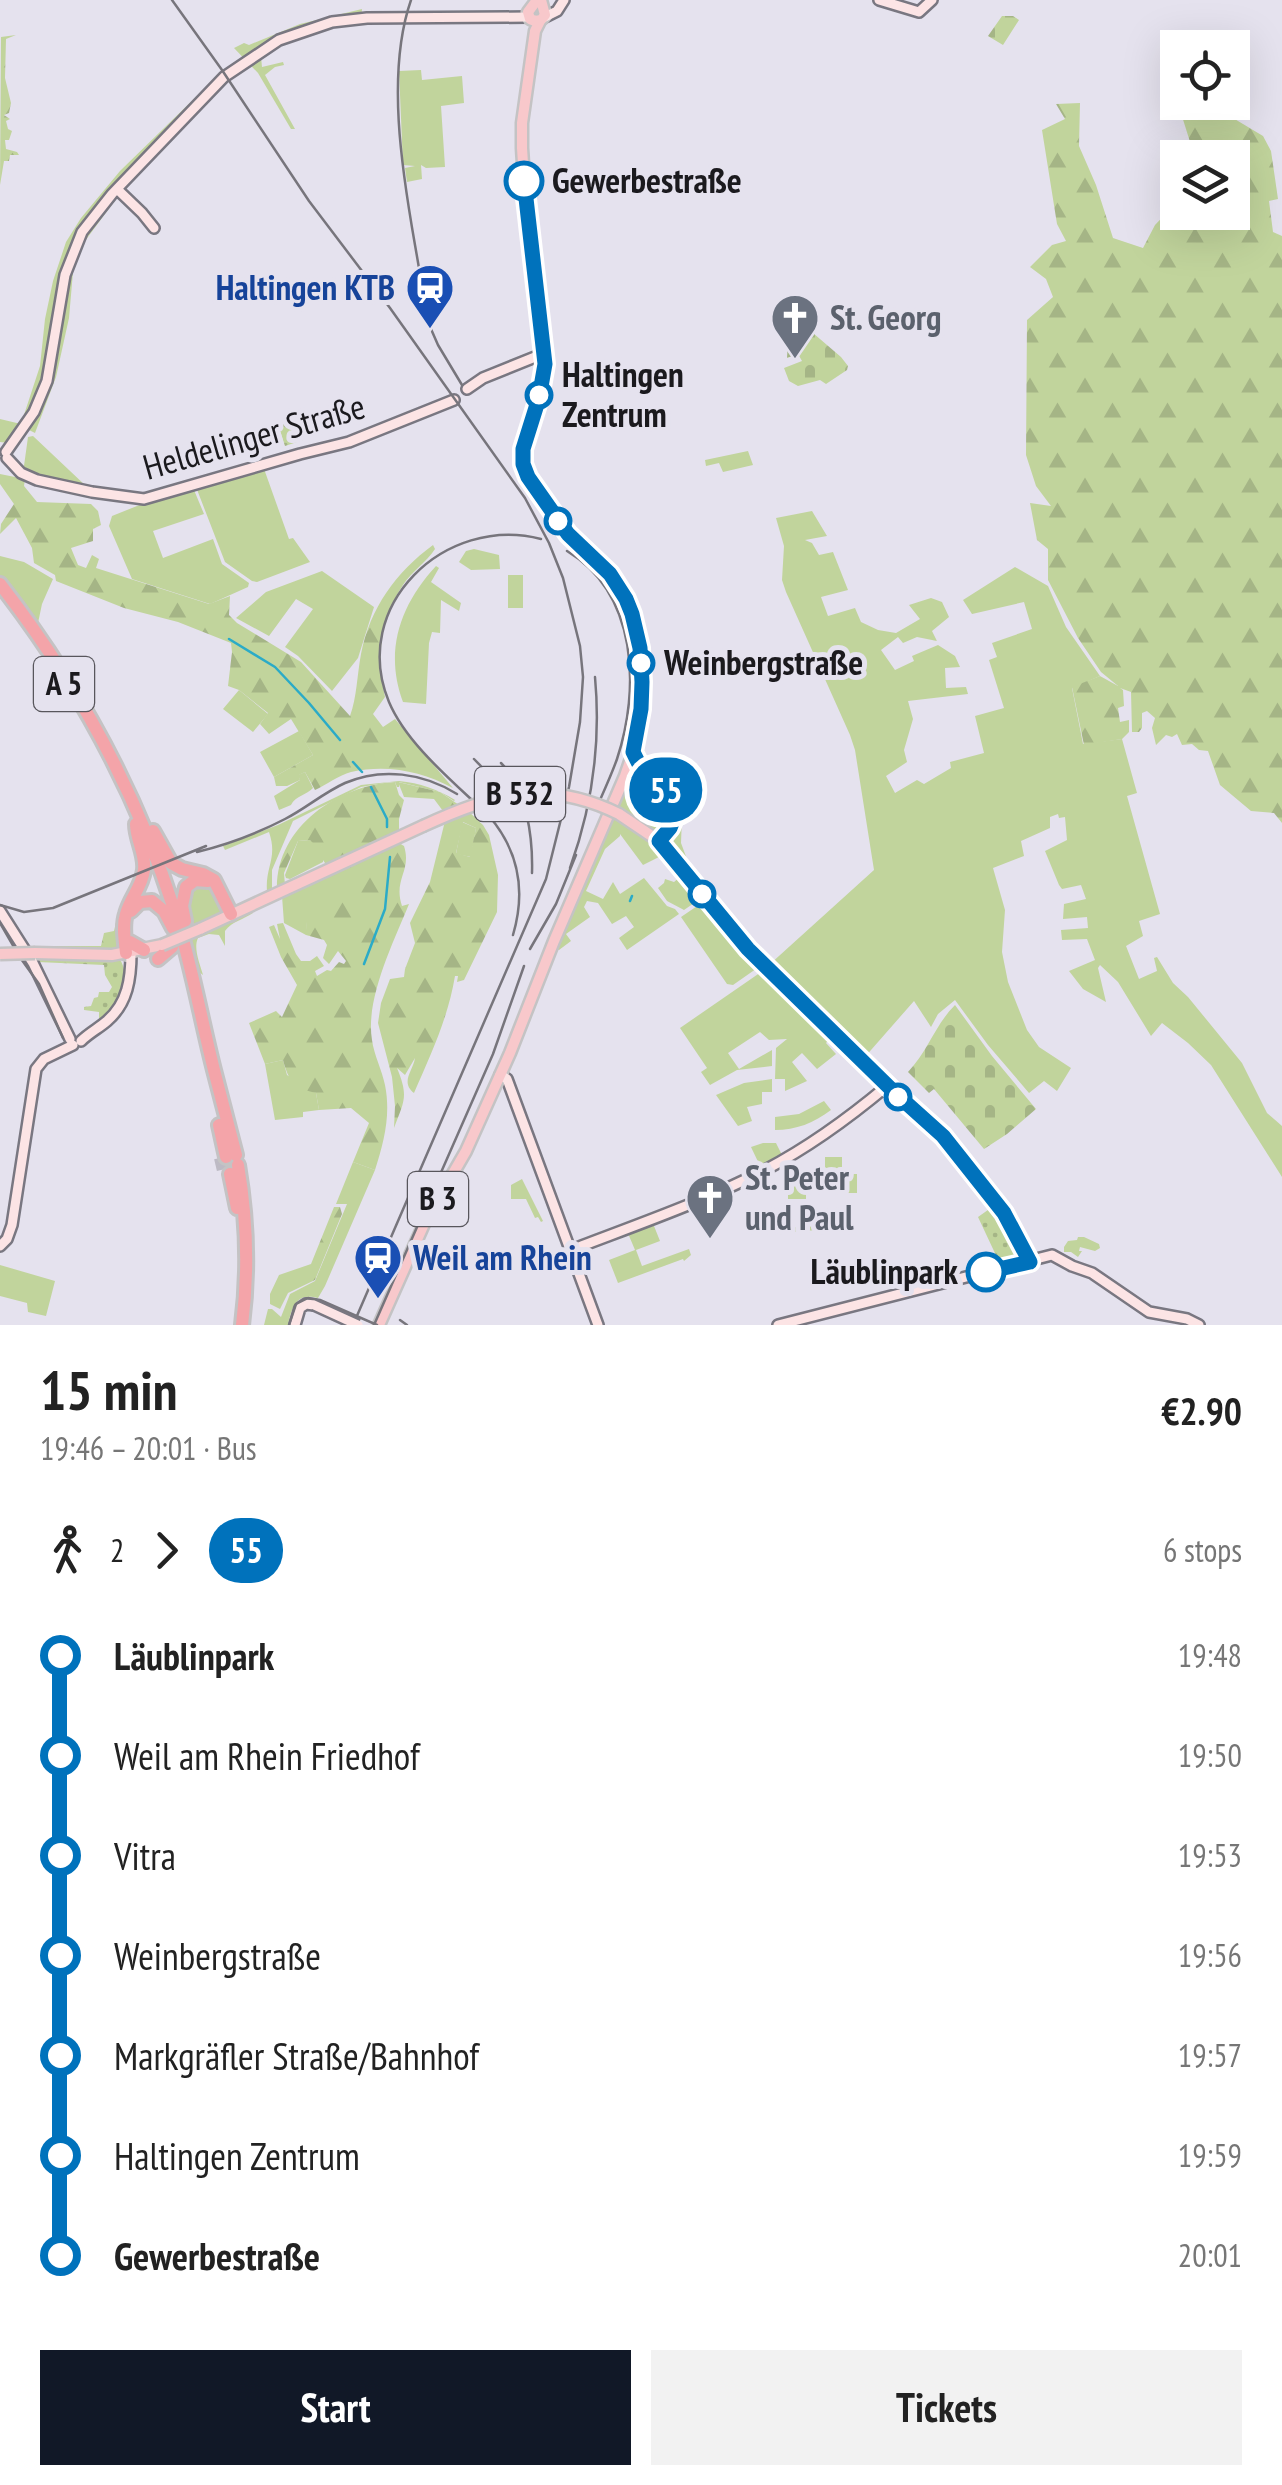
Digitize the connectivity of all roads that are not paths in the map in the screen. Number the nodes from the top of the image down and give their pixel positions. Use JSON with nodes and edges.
{"nodes":[{"id":1,"x":564,"y":0,"type":"edge"},
{"id":2,"x":879,"y":0,"type":"edge"},
{"id":3,"x":932,"y":0,"type":"edge"},
{"id":4,"x":537,"y":12,"type":"edge"},
{"id":5,"x":117,"y":189,"type":"junction"},
{"id":6,"x":154,"y":228,"type":"dead end"},
{"id":7,"x":545,"y":353,"type":"junction"},
{"id":8,"x":467,"y":389,"type":"dead end"},
{"id":9,"x":454,"y":400,"type":"dead end"},
{"id":10,"x":5,"y":455,"type":"edge"},
{"id":11,"x":0,"y":584,"type":"edge"},
{"id":12,"x":0,"y":593,"type":"edge"},
{"id":13,"x":637,"y":763,"type":"junction"},
{"id":14,"x":120,"y":774,"type":"junction"},
{"id":15,"x":140,"y":821,"type":"junction"},
{"id":16,"x":664,"y":841,"type":"junction"},
{"id":17,"x":250,"y":906,"type":"joint"},
{"id":18,"x":0,"y":911,"type":"edge"},
{"id":19,"x":228,"y":912,"type":"junction"},
{"id":20,"x":182,"y":933,"type":"junction"},
{"id":21,"x":0,"y":954,"type":"edge"},
{"id":22,"x":130,"y":956,"type":"junction"},
{"id":23,"x":164,"y":956,"type":"junction"},
{"id":24,"x":73,"y":1040,"type":"junction"},
{"id":25,"x":500,"y":1075,"type":"junction"},
{"id":26,"x":887,"y":1086,"type":"junction"},
{"id":27,"x":224,"y":1087,"type":"junction"},
{"id":28,"x":218,"y":1104,"type":"junction"},
{"id":29,"x":232,"y":1162,"type":"junction"},
{"id":30,"x":241,"y":1240,"type":"junction"},
{"id":31,"x":0,"y":1246,"type":"edge"},
{"id":32,"x":570,"y":1250,"type":"junction"},
{"id":33,"x":1024,"y":1251,"type":"junction"},
{"id":34,"x":1030,"y":1262,"type":"junction"},
{"id":35,"x":1018,"y":1265,"type":"junction"},
{"id":36,"x":240,"y":1274,"type":"junction"},
{"id":37,"x":254,"y":1302,"type":"dead end"},
{"id":38,"x":238,"y":1323,"type":"edge"},
{"id":39,"x":295,"y":1325,"type":"edge"},
{"id":40,"x":358,"y":1325,"type":"edge"},
{"id":41,"x":379,"y":1325,"type":"edge"},
{"id":42,"x":598,"y":1325,"type":"edge"},
{"id":43,"x":778,"y":1325,"type":"edge"},
{"id":44,"x":1199,"y":1325,"type":"edge"}],
"edges":[{"from":1,"to":4,"type":"street"},
{"from":2,"to":3,"type":"street"},
{"from":4,"to":5,"type":"street"},
{"from":4,"to":7,"type":"main road","number":"B 3"},
{"from":5,"to":6,"type":"street"},
{"from":5,"to":10,"type":"street"},
{"from":7,"to":8,"type":"street"},
{"from":7,"to":13,"type":"main road","number":"B 3"},
{"from":9,"to":10,"type":"street","name":"Heldelinger Straße"},
{"from":11,"to":14,"type":"highway","number":"A 5"},
{"from":12,"to":15,"type":"highway","number":"A 5"},
{"from":13,"to":16,"type":"main road"},
{"from":13,"to":25,"type":"main road","number":"B 3"},
{"from":14,"to":15,"type":"highway"},
{"from":14,"to":27,"type":"highway","number":"A 5"},
{"from":15,"to":19,"type":"highway"},
{"from":15,"to":20,"type":"highway","number":"A 5"},
{"from":15,"to":22,"type":"highway"},
{"from":16,"to":17,"type":"main road","number":"B 532","bridge":true},
{"from":16,"to":26,"type":"street"},
{"from":17,"to":19,"type":"highway"},
{"from":18,"to":24,"type":"street"},
{"from":19,"to":20,"type":"main road"},
{"from":19,"to":20,"type":"highway"},
{"from":20,"to":22,"type":"highway"},
{"from":20,"to":23,"type":"highway"},
{"from":20,"to":23,"type":"main road","bridge":true},
{"from":20,"to":27,"type":"highway"},
{"from":20,"to":28,"type":"highway","number":"A 5"},
{"from":21,"to":22,"type":"main road","bridge":true},
{"from":22,"to":23,"type":"main road"},
{"from":22,"to":24,"type":"street"},
{"from":24,"to":31,"type":"street"},
{"from":25,"to":32,"type":"street"},
{"from":25,"to":41,"type":"main road","number":"B 3"},
{"from":26,"to":32,"type":"street"},
{"from":26,"to":33,"type":"street"},
{"from":27,"to":28,"type":"highway","number":"A 5"},
{"from":28,"to":29,"type":"highway","number":"A 5"},
{"from":28,"to":29,"type":"highway","number":"A 5"},
{"from":29,"to":30,"type":"highway"},
{"from":29,"to":36,"type":"highway","number":"A 5"},
{"from":30,"to":36,"type":"highway"},
{"from":30,"to":38,"type":"highway"},
{"from":32,"to":42,"type":"street"},
{"from":33,"to":34,"type":"street"},
{"from":33,"to":35,"type":"street"},
{"from":34,"to":35,"type":"street"},
{"from":34,"to":44,"type":"street"},
{"from":35,"to":43,"type":"street"},
{"from":36,"to":38,"type":"highway","number":"A 5"},
{"from":37,"to":38,"type":"highway"},
{"from":39,"to":40,"type":"street","bridge":true}]}
